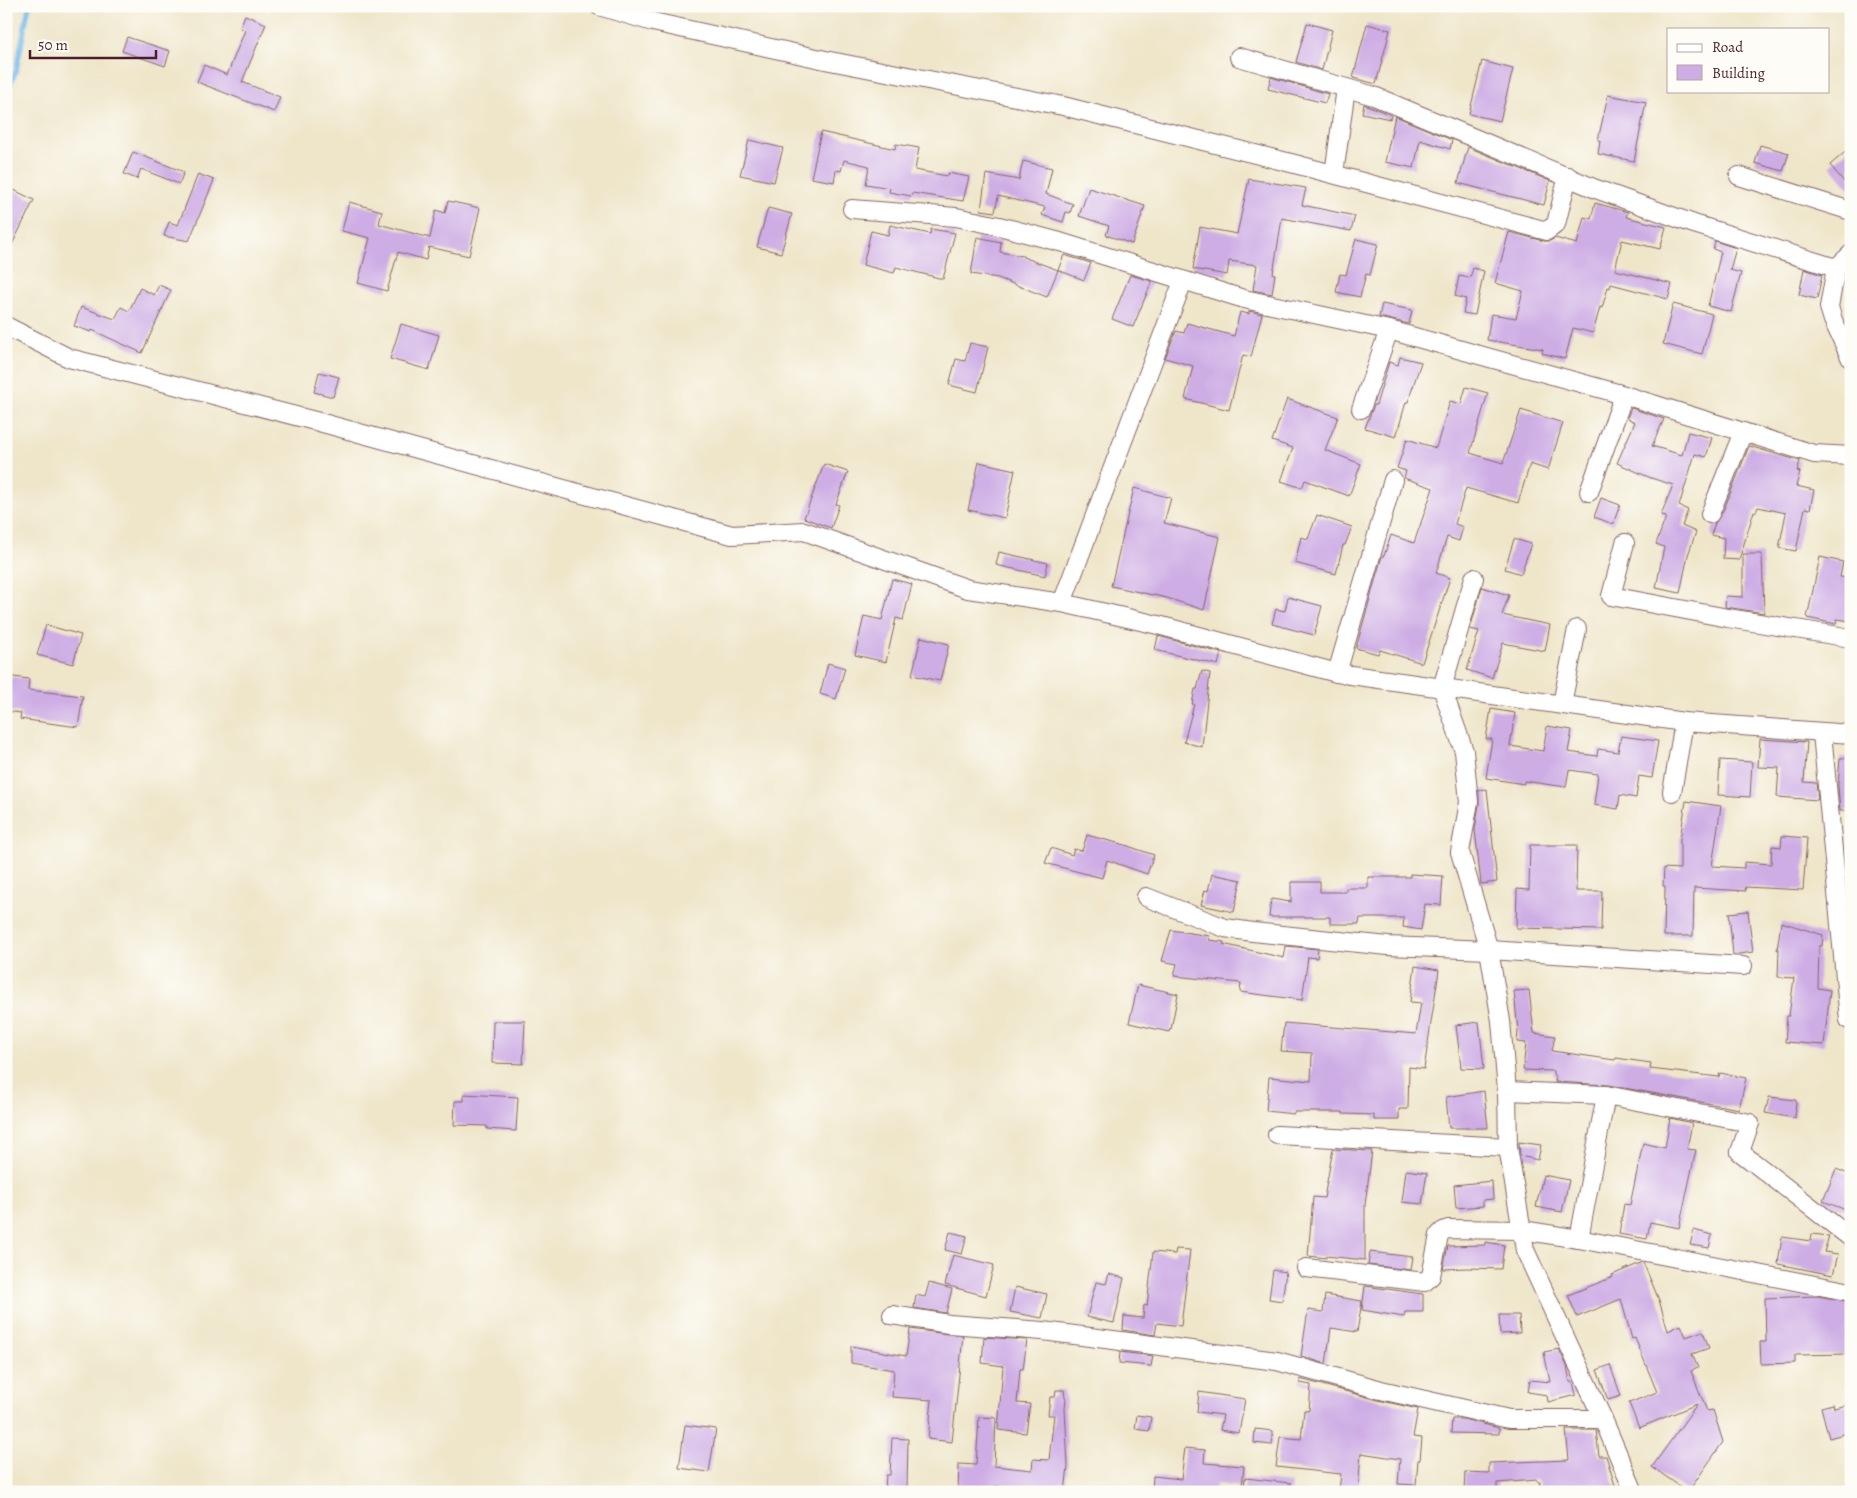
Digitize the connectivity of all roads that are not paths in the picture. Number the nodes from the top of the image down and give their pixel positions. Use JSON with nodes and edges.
{"nodes":[{"id":1,"x":599,"y":6,"type":"edge"},
{"id":2,"x":1239,"y":57,"type":"dead end"},
{"id":3,"x":1346,"y":88,"type":"junction"},
{"id":4,"x":1334,"y":174,"type":"junction"},
{"id":5,"x":1568,"y":176,"type":"junction"},
{"id":6,"x":1739,"y":176,"type":"dead end"},
{"id":7,"x":852,"y":210,"type":"dead end"},
{"id":8,"x":1851,"y":211,"type":"edge"},
{"id":9,"x":1851,"y":254,"type":"edge"},
{"id":10,"x":1836,"y":268,"type":"junction"},
{"id":11,"x":1183,"y":280,"type":"junction"},
{"id":12,"x":6,"y":326,"type":"edge"},
{"id":13,"x":1389,"y":330,"type":"junction"},
{"id":14,"x":1851,"y":359,"type":"edge"},
{"id":15,"x":1624,"y":395,"type":"junction"},
{"id":16,"x":1361,"y":409,"type":"dead end"},
{"id":17,"x":1743,"y":432,"type":"junction"},
{"id":18,"x":1851,"y":456,"type":"edge"},
{"id":19,"x":1393,"y":480,"type":"dead end"},
{"id":20,"x":1589,"y":492,"type":"dead end"},
{"id":21,"x":1710,"y":514,"type":"dead end"},
{"id":22,"x":1625,"y":543,"type":"dead end"},
{"id":23,"x":1474,"y":578,"type":"dead end"},
{"id":24,"x":1062,"y":604,"type":"junction"},
{"id":25,"x":1577,"y":629,"type":"dead end"},
{"id":26,"x":1851,"y":638,"type":"edge"},
{"id":27,"x":1336,"y":673,"type":"junction"},
{"id":28,"x":1442,"y":688,"type":"junction"},
{"id":29,"x":1562,"y":704,"type":"junction"},
{"id":30,"x":1684,"y":722,"type":"junction"},
{"id":31,"x":1822,"y":733,"type":"junction"},
{"id":32,"x":1851,"y":734,"type":"edge"},
{"id":33,"x":1672,"y":792,"type":"dead end"},
{"id":34,"x":1146,"y":897,"type":"dead end"},
{"id":35,"x":1489,"y":950,"type":"junction"},
{"id":36,"x":1743,"y":966,"type":"dead end"},
{"id":37,"x":1849,"y":1020,"type":"dead end"},
{"id":38,"x":1507,"y":1091,"type":"junction"},
{"id":39,"x":1606,"y":1095,"type":"junction"},
{"id":40,"x":1278,"y":1134,"type":"dead end"},
{"id":41,"x":1508,"y":1147,"type":"junction"},
{"id":42,"x":1522,"y":1230,"type":"junction"},
{"id":43,"x":1851,"y":1238,"type":"edge"},
{"id":44,"x":1579,"y":1239,"type":"junction"},
{"id":45,"x":1306,"y":1268,"type":"dead end"},
{"id":46,"x":1851,"y":1292,"type":"edge"},
{"id":47,"x":892,"y":1315,"type":"dead end"},
{"id":48,"x":1603,"y":1419,"type":"junction"},
{"id":49,"x":1634,"y":1492,"type":"edge"}],
"edges":[{"from":1,"to":4,"type":"street"},
{"from":2,"to":3,"type":"street"},
{"from":3,"to":4,"type":"street"},
{"from":3,"to":5,"type":"street"},
{"from":4,"to":5,"type":"street"},
{"from":5,"to":10,"type":"street"},
{"from":6,"to":8,"type":"street"},
{"from":7,"to":11,"type":"street"},
{"from":9,"to":10,"type":"street"},
{"from":10,"to":14,"type":"street"},
{"from":11,"to":13,"type":"street"},
{"from":11,"to":24,"type":"street"},
{"from":12,"to":24,"type":"street"},
{"from":13,"to":15,"type":"street"},
{"from":13,"to":16,"type":"street"},
{"from":15,"to":17,"type":"street"},
{"from":15,"to":20,"type":"street"},
{"from":17,"to":18,"type":"street"},
{"from":17,"to":21,"type":"street"},
{"from":19,"to":27,"type":"street"},
{"from":22,"to":26,"type":"street"},
{"from":23,"to":28,"type":"street"},
{"from":24,"to":27,"type":"street"},
{"from":25,"to":29,"type":"street"},
{"from":27,"to":28,"type":"street"},
{"from":28,"to":29,"type":"street"},
{"from":28,"to":35,"type":"street"},
{"from":29,"to":30,"type":"street"},
{"from":30,"to":31,"type":"street"},
{"from":30,"to":33,"type":"street"},
{"from":31,"to":32,"type":"street"},
{"from":31,"to":37,"type":"street"},
{"from":34,"to":35,"type":"street"},
{"from":35,"to":36,"type":"street"},
{"from":35,"to":38,"type":"street"},
{"from":38,"to":39,"type":"street"},
{"from":38,"to":41,"type":"street"},
{"from":39,"to":43,"type":"street"},
{"from":39,"to":44,"type":"street"},
{"from":40,"to":41,"type":"street"},
{"from":41,"to":42,"type":"street"},
{"from":42,"to":44,"type":"street"},
{"from":42,"to":45,"type":"street"},
{"from":42,"to":48,"type":"street"},
{"from":44,"to":46,"type":"street"},
{"from":47,"to":48,"type":"street"},
{"from":48,"to":49,"type":"street"}]}
